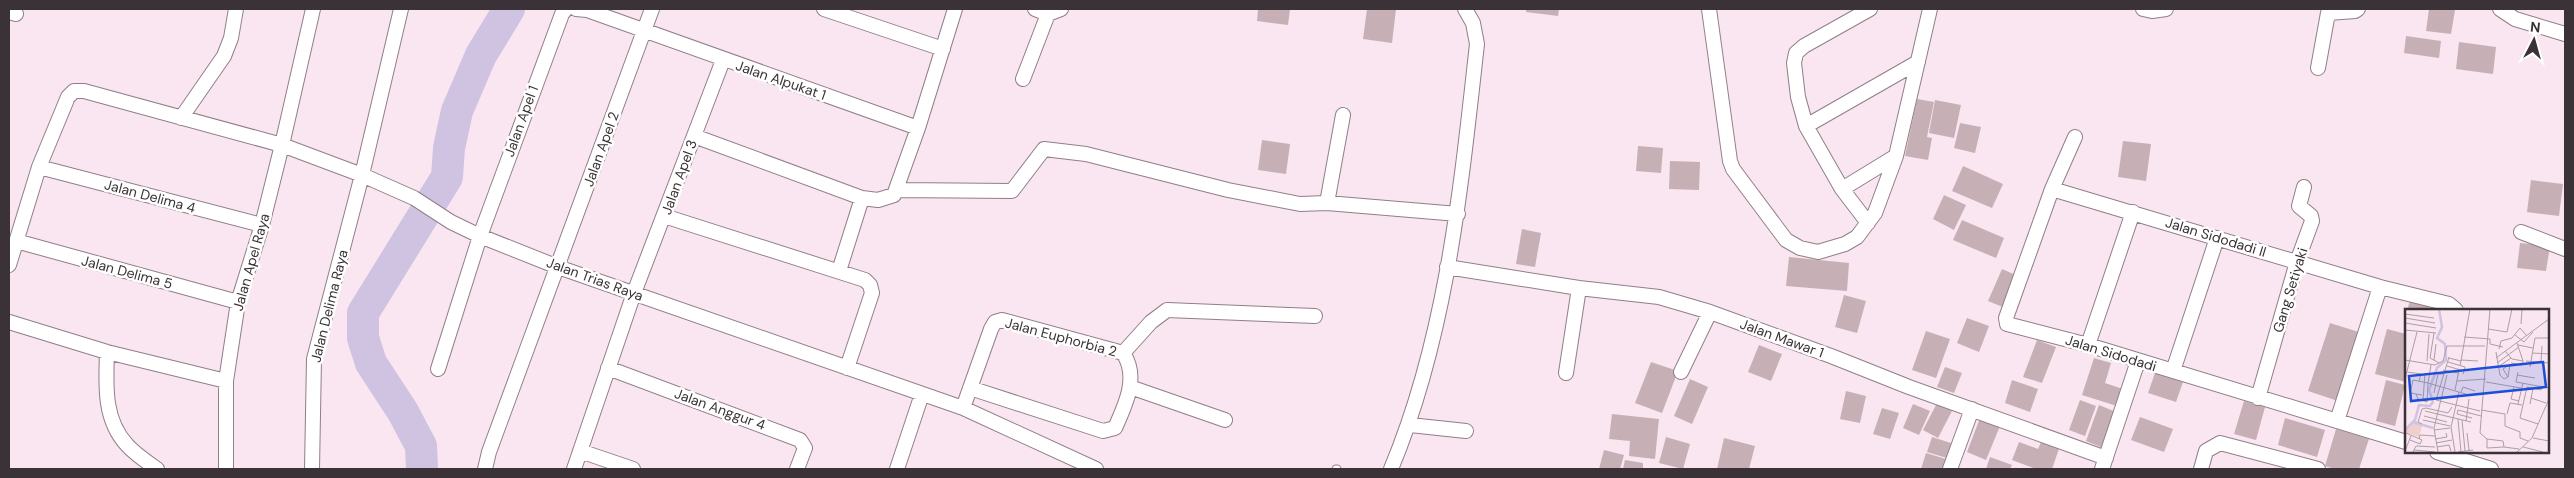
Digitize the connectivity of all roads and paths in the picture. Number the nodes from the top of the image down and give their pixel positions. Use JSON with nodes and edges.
{"nodes":[{"id":1,"x":236,"y":9,"type":"edge"},
{"id":2,"x":313,"y":9,"type":"edge"},
{"id":3,"x":401,"y":9,"type":"edge"},
{"id":4,"x":566,"y":9,"type":"edge"},
{"id":5,"x":576,"y":9,"type":"edge"},
{"id":6,"x":652,"y":9,"type":"edge"},
{"id":7,"x":824,"y":9,"type":"edge"},
{"id":8,"x":955,"y":9,"type":"edge"},
{"id":9,"x":1061,"y":9,"type":"edge"},
{"id":10,"x":1465,"y":9,"type":"edge"},
{"id":11,"x":1870,"y":9,"type":"edge"},
{"id":12,"x":1930,"y":9,"type":"edge"},
{"id":13,"x":2143,"y":9,"type":"edge"},
{"id":14,"x":2166,"y":9,"type":"edge"},
{"id":15,"x":2358,"y":9,"type":"edge"},
{"id":16,"x":2500,"y":9,"type":"edge"},
{"id":17,"x":1041,"y":11,"type":"edge"},
{"id":18,"x":1713,"y":11,"type":"edge"},
{"id":19,"x":2516,"y":14,"type":"edge"},
{"id":20,"x":644,"y":32,"type":"junction"},
{"id":21,"x":2565,"y":34,"type":"edge"},
{"id":22,"x":942,"y":49,"type":"junction"},
{"id":23,"x":723,"y":60,"type":"junction"},
{"id":24,"x":1918,"y":62,"type":"junction"},
{"id":25,"x":2318,"y":68,"type":"dead end"},
{"id":26,"x":1023,"y":79,"type":"dead end"},
{"id":27,"x":1343,"y":115,"type":"dead end"},
{"id":28,"x":181,"y":118,"type":"junction"},
{"id":29,"x":1806,"y":126,"type":"junction"},
{"id":30,"x":918,"y":128,"type":"junction"},
{"id":31,"x":694,"y":136,"type":"junction"},
{"id":32,"x":2075,"y":137,"type":"dead end"},
{"id":33,"x":282,"y":145,"type":"junction"},
{"id":34,"x":1896,"y":156,"type":"junction"},
{"id":35,"x":39,"y":167,"type":"junction"},
{"id":36,"x":362,"y":175,"type":"junction"},
{"id":37,"x":2304,"y":187,"type":"dead end"},
{"id":38,"x":1842,"y":189,"type":"junction"},
{"id":39,"x":2052,"y":189,"type":"junction"},
{"id":40,"x":897,"y":190,"type":"junction"},
{"id":41,"x":862,"y":198,"type":"junction"},
{"id":42,"x":1327,"y":203,"type":"junction"},
{"id":43,"x":2133,"y":212,"type":"junction"},
{"id":44,"x":1458,"y":214,"type":"junction"},
{"id":45,"x":664,"y":216,"type":"junction"},
{"id":46,"x":1868,"y":223,"type":"junction"},
{"id":47,"x":262,"y":225,"type":"junction"},
{"id":48,"x":2521,"y":232,"type":"dead end"},
{"id":49,"x":480,"y":236,"type":"junction"},
{"id":50,"x":2217,"y":238,"type":"junction"},
{"id":51,"x":16,"y":241,"type":"junction"},
{"id":52,"x":2565,"y":249,"type":"edge"},
{"id":53,"x":2297,"y":262,"type":"junction"},
{"id":54,"x":9,"y":265,"type":"edge"},
{"id":55,"x":558,"y":267,"type":"junction"},
{"id":56,"x":1447,"y":267,"type":"junction"},
{"id":57,"x":839,"y":271,"type":"junction"},
{"id":58,"x":2380,"y":287,"type":"junction"},
{"id":59,"x":1579,"y":288,"type":"junction"},
{"id":60,"x":634,"y":293,"type":"junction"},
{"id":61,"x":238,"y":302,"type":"junction"},
{"id":62,"x":2455,"y":309,"type":"edge"},
{"id":63,"x":1710,"y":312,"type":"junction"},
{"id":64,"x":1315,"y":316,"type":"dead end"},
{"id":65,"x":9,"y":322,"type":"edge"},
{"id":66,"x":2088,"y":345,"type":"junction"},
{"id":67,"x":107,"y":352,"type":"junction"},
{"id":68,"x":1123,"y":353,"type":"junction"},
{"id":69,"x":2138,"y":361,"type":"junction"},
{"id":70,"x":608,"y":368,"type":"junction"},
{"id":71,"x":846,"y":368,"type":"junction"},
{"id":72,"x":438,"y":369,"type":"dead end"},
{"id":73,"x":1566,"y":372,"type":"dead end"},
{"id":74,"x":1681,"y":372,"type":"dead end"},
{"id":75,"x":2173,"y":372,"type":"junction"},
{"id":76,"x":226,"y":381,"type":"junction"},
{"id":77,"x":1130,"y":387,"type":"junction"},
{"id":78,"x":970,"y":388,"type":"junction"},
{"id":79,"x":922,"y":394,"type":"junction"},
{"id":80,"x":2258,"y":398,"type":"junction"},
{"id":81,"x":963,"y":408,"type":"junction"},
{"id":82,"x":1972,"y":409,"type":"junction"},
{"id":83,"x":1225,"y":420,"type":"dead end"},
{"id":84,"x":2337,"y":422,"type":"junction"},
{"id":85,"x":1410,"y":425,"type":"junction"},
{"id":86,"x":1466,"y":431,"type":"dead end"},
{"id":87,"x":2405,"y":442,"type":"edge"},
{"id":88,"x":580,"y":451,"type":"junction"},
{"id":89,"x":2440,"y":453,"type":"edge"},
{"id":90,"x":2104,"y":463,"type":"edge"},
{"id":91,"x":157,"y":469,"type":"edge"},
{"id":92,"x":226,"y":469,"type":"edge"},
{"id":93,"x":312,"y":469,"type":"edge"},
{"id":94,"x":485,"y":469,"type":"edge"},
{"id":95,"x":574,"y":469,"type":"edge"},
{"id":96,"x":633,"y":469,"type":"edge"},
{"id":97,"x":797,"y":469,"type":"edge"},
{"id":98,"x":897,"y":469,"type":"edge"},
{"id":99,"x":1096,"y":469,"type":"edge"},
{"id":100,"x":1391,"y":469,"type":"edge"},
{"id":101,"x":1950,"y":469,"type":"edge"},
{"id":102,"x":2200,"y":469,"type":"edge"},
{"id":103,"x":2318,"y":469,"type":"edge"},
{"id":104,"x":2490,"y":469,"type":"edge"}],
"edges":[{"from":1,"to":28,"type":"street"},
{"from":2,"to":33,"type":"street","name":"Jalan Apel Raya"},
{"from":3,"to":36,"type":"street"},
{"from":4,"to":49,"type":"street","name":"Jalan Apel 1"},
{"from":5,"to":20,"type":"street"},
{"from":6,"to":20,"type":"street","name":"Jalan Apel 2"},
{"from":7,"to":22,"type":"street"},
{"from":8,"to":22,"type":"street"},
{"from":9,"to":17,"type":"street"},
{"from":10,"to":44,"type":"street"},
{"from":11,"to":29,"type":"street"},
{"from":12,"to":24,"type":"street"},
{"from":13,"to":14,"type":"street"},
{"from":15,"to":25,"type":"street"},
{"from":16,"to":19,"type":"street"},
{"from":17,"to":26,"type":"street"},
{"from":18,"to":46,"type":"street"},
{"from":19,"to":21,"type":"street"},
{"from":20,"to":23,"type":"street","name":"Jalan Alpukat 1"},
{"from":20,"to":55,"type":"street","name":"Jalan Apel 2"},
{"from":22,"to":30,"type":"street"},
{"from":23,"to":30,"type":"street","name":"Jalan Alpukat 1"},
{"from":23,"to":31,"type":"street","name":"Jalan Apel 3"},
{"from":24,"to":29,"type":"street"},
{"from":24,"to":34,"type":"street"},
{"from":27,"to":42,"type":"street"},
{"from":28,"to":33,"type":"street","name":"Jalan Trias Raya"},
{"from":28,"to":35,"type":"street","name":"Jalan Trias Raya"},
{"from":29,"to":38,"type":"street"},
{"from":30,"to":40,"type":"street"},
{"from":31,"to":41,"type":"street"},
{"from":31,"to":45,"type":"street","name":"Jalan Apel 3"},
{"from":32,"to":39,"type":"street","name":"Jalan Sidodadi"},
{"from":33,"to":36,"type":"street","name":"Jalan Trias Raya"},
{"from":33,"to":47,"type":"street","name":"Jalan Apel Raya"},
{"from":34,"to":38,"type":"street"},
{"from":34,"to":46,"type":"street"},
{"from":35,"to":47,"type":"street","name":"Jalan Delima 4"},
{"from":35,"to":51,"type":"street"},
{"from":36,"to":49,"type":"street","name":"Jalan Trias Raya"},
{"from":36,"to":93,"type":"street","name":"Jalan Delima Raya"},
{"from":37,"to":53,"type":"street","name":"Gang Setiyaki"},
{"from":38,"to":46,"type":"street"},
{"from":39,"to":43,"type":"street","name":"Jalan Sidodadi II"},
{"from":39,"to":66,"type":"street","name":"Jalan Sidodadi"},
{"from":40,"to":41,"type":"street"},
{"from":40,"to":42,"type":"street"},
{"from":41,"to":57,"type":"street"},
{"from":42,"to":44,"type":"street"},
{"from":43,"to":50,"type":"street","name":"Jalan Sidodadi II"},
{"from":43,"to":66,"type":"street"},
{"from":44,"to":56,"type":"street"},
{"from":45,"to":57,"type":"street"},
{"from":45,"to":60,"type":"street","name":"Jalan Apel 3"},
{"from":47,"to":61,"type":"street","name":"Jalan Apel Raya"},
{"from":48,"to":52,"type":"street"},
{"from":49,"to":55,"type":"street","name":"Jalan Trias Raya"},
{"from":49,"to":72,"type":"street","name":"Jalan Apel 1"},
{"from":50,"to":53,"type":"street","name":"Jalan Sidodadi II"},
{"from":50,"to":75,"type":"street"},
{"from":51,"to":54,"type":"street"},
{"from":51,"to":61,"type":"street","name":"Jalan Delima 5"},
{"from":53,"to":58,"type":"street","name":"Jalan Sidodadi II"},
{"from":53,"to":80,"type":"street","name":"Gang Setiyaki"},
{"from":55,"to":60,"type":"street","name":"Jalan Trias Raya"},
{"from":55,"to":94,"type":"street","name":"Jalan Apel 2"},
{"from":56,"to":59,"type":"street","name":"Jalan Mawar 1"},
{"from":56,"to":85,"type":"street"},
{"from":57,"to":71,"type":"street"},
{"from":58,"to":62,"type":"street","name":"Jalan Sidodadi II"},
{"from":58,"to":84,"type":"street"},
{"from":59,"to":63,"type":"street","name":"Jalan Mawar 1"},
{"from":59,"to":73,"type":"street"},
{"from":60,"to":70,"type":"street","name":"Jalan Apel 3"},
{"from":60,"to":71,"type":"street","name":"Jalan Trias Raya"},
{"from":61,"to":76,"type":"street","name":"Jalan Apel Raya"},
{"from":63,"to":74,"type":"street"},
{"from":63,"to":82,"type":"street","name":"Jalan Mawar 1"},
{"from":64,"to":68,"type":"street"},
{"from":65,"to":67,"type":"street"},
{"from":66,"to":69,"type":"street","name":"Jalan Sidodadi"},
{"from":67,"to":76,"type":"street"},
{"from":67,"to":91,"type":"street"},
{"from":68,"to":77,"type":"street","name":"Jalan Euphorbia 2"},
{"from":68,"to":78,"type":"street","name":"Jalan Euphorbia 2"},
{"from":69,"to":75,"type":"street","name":"Jalan Sidodadi"},
{"from":69,"to":90,"type":"street"},
{"from":70,"to":88,"type":"street","name":"Jalan Apel 3"},
{"from":70,"to":97,"type":"street","name":"Jalan Anggur 4"},
{"from":71,"to":79,"type":"street","name":"Jalan Trias Raya"},
{"from":75,"to":80,"type":"street","name":"Jalan Sidodadi"},
{"from":76,"to":92,"type":"street","name":"Jalan Apel Raya"},
{"from":77,"to":78,"type":"street"},
{"from":77,"to":83,"type":"street"},
{"from":78,"to":81,"type":"street","name":"Jalan Euphorbia 2"},
{"from":79,"to":81,"type":"street","name":"Jalan Trias Raya"},
{"from":79,"to":98,"type":"street"},
{"from":80,"to":84,"type":"street","name":"Jalan Sidodadi"},
{"from":81,"to":99,"type":"street","name":"Jalan Trias Raya"},
{"from":82,"to":90,"type":"street","name":"Jalan Mawar 1"},
{"from":82,"to":101,"type":"street"},
{"from":84,"to":87,"type":"street","name":"Jalan Sidodadi"},
{"from":85,"to":86,"type":"street"},
{"from":85,"to":100,"type":"street"},
{"from":88,"to":95,"type":"street","name":"Jalan Apel 3"},
{"from":88,"to":96,"type":"street"},
{"from":89,"to":104,"type":"street"},
{"from":102,"to":103,"type":"street"}]}
